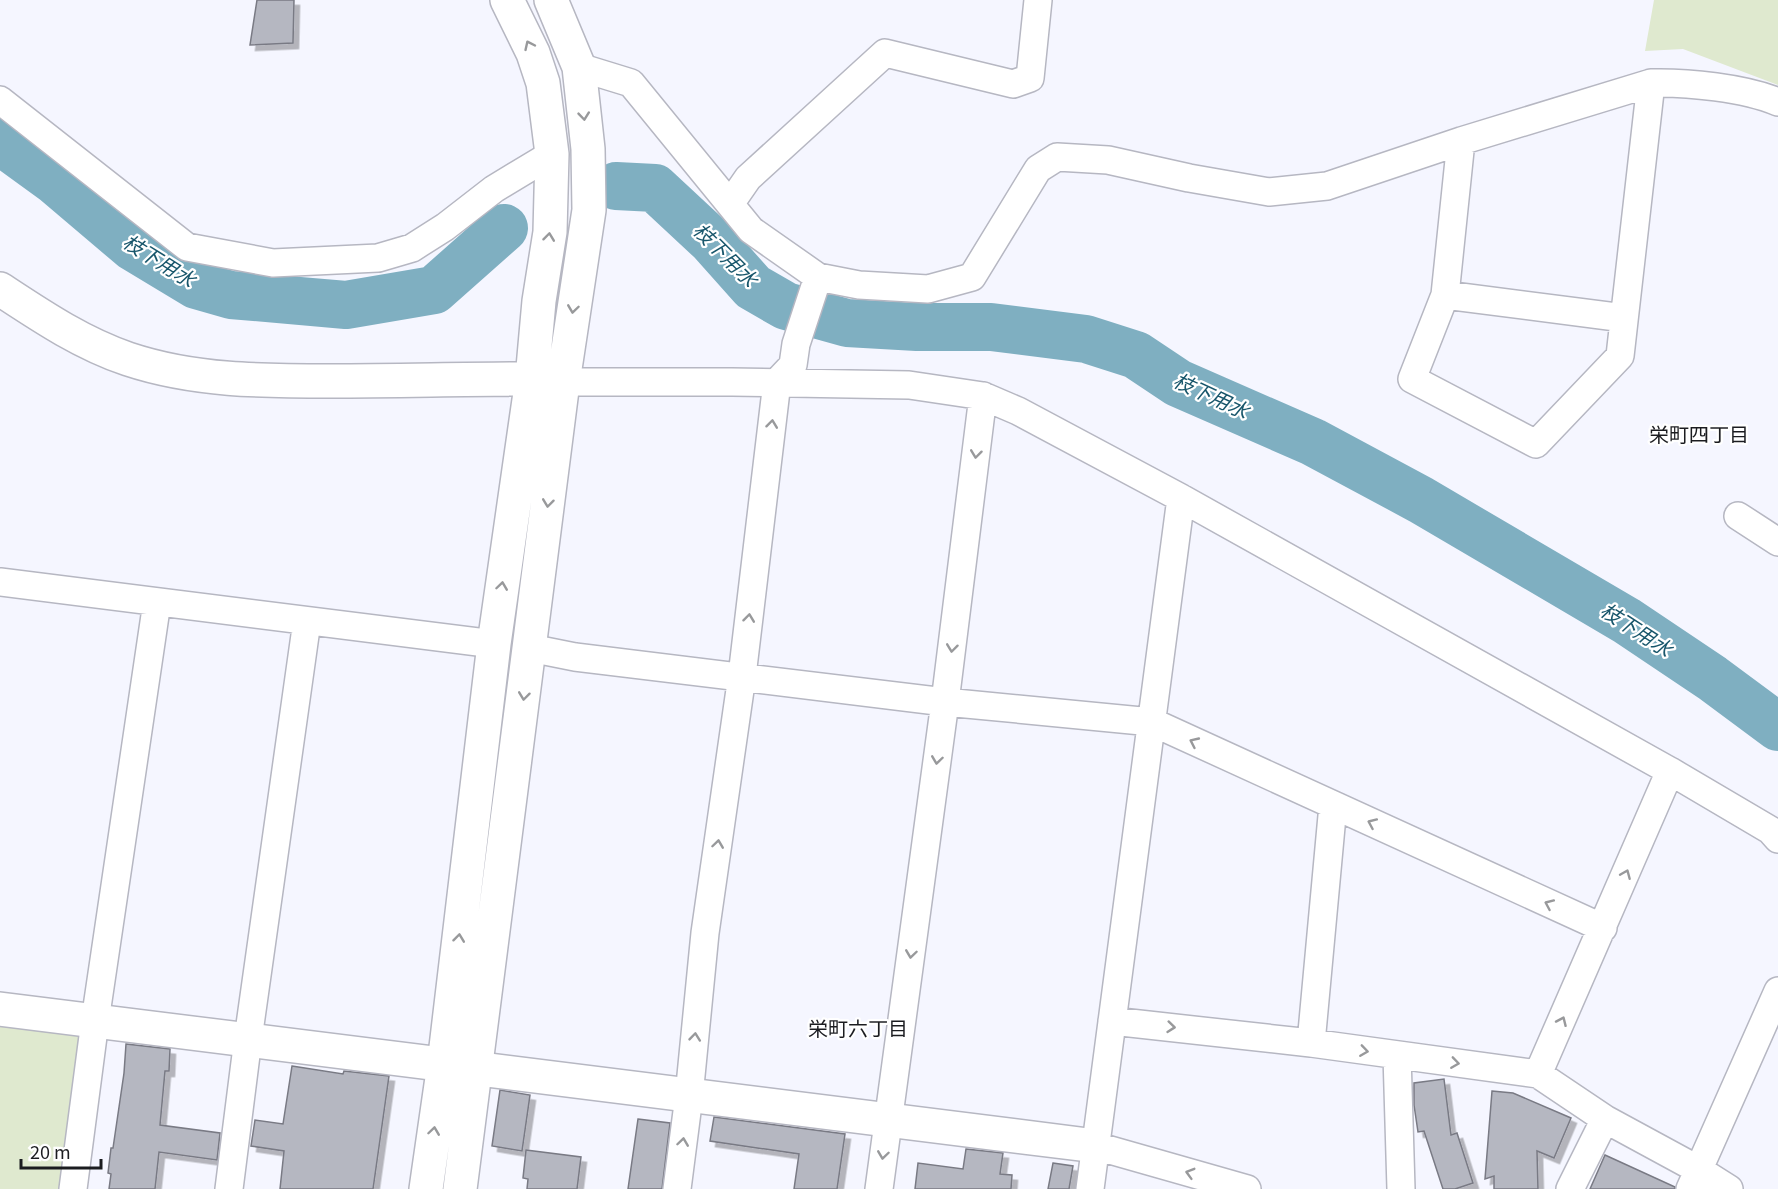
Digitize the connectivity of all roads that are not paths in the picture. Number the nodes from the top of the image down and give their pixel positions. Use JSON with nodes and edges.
{"nodes":[{"id":1,"x":507,"y":0,"type":"edge"},
{"id":2,"x":551,"y":0,"type":"edge"},
{"id":3,"x":1038,"y":0,"type":"edge"},
{"id":4,"x":579,"y":67,"type":"junction"},
{"id":5,"x":1651,"y":83,"type":"junction"},
{"id":6,"x":0,"y":100,"type":"edge"},
{"id":7,"x":1778,"y":102,"type":"edge"},
{"id":8,"x":1461,"y":141,"type":"junction"},
{"id":9,"x":552,"y":154,"type":"junction"},
{"id":10,"x":730,"y":204,"type":"junction"},
{"id":11,"x":816,"y":284,"type":"junction"},
{"id":12,"x":0,"y":289,"type":"edge"},
{"id":13,"x":1445,"y":295,"type":"junction"},
{"id":14,"x":1624,"y":318,"type":"junction"},
{"id":15,"x":548,"y":380,"type":"junction"},
{"id":16,"x":777,"y":382,"type":"junction"},
{"id":17,"x":983,"y":396,"type":"junction"},
{"id":18,"x":1181,"y":498,"type":"junction"},
{"id":19,"x":1738,"y":516,"type":"dead end"},
{"id":20,"x":1778,"y":542,"type":"edge"},
{"id":21,"x":0,"y":582,"type":"edge"},
{"id":22,"x":157,"y":602,"type":"junction"},
{"id":23,"x":307,"y":621,"type":"junction"},
{"id":24,"x":494,"y":644,"type":"junction"},
{"id":25,"x":530,"y":648,"type":"junction"},
{"id":26,"x":742,"y":676,"type":"junction"},
{"id":27,"x":945,"y":702,"type":"junction"},
{"id":28,"x":1152,"y":722,"type":"junction"},
{"id":29,"x":1670,"y":771,"type":"junction"},
{"id":30,"x":1333,"y":805,"type":"junction"},
{"id":31,"x":1778,"y":839,"type":"edge"},
{"id":32,"x":1603,"y":928,"type":"junction"},
{"id":33,"x":1778,"y":991,"type":"edge"},
{"id":34,"x":0,"y":1009,"type":"edge"},
{"id":35,"x":95,"y":1021,"type":"junction"},
{"id":36,"x":1112,"y":1021,"type":"junction"},
{"id":37,"x":248,"y":1039,"type":"junction"},
{"id":38,"x":1311,"y":1043,"type":"junction"},
{"id":39,"x":1397,"y":1055,"type":"junction"},
{"id":40,"x":444,"y":1064,"type":"junction"},
{"id":41,"x":476,"y":1069,"type":"junction"},
{"id":42,"x":1538,"y":1074,"type":"junction"},
{"id":43,"x":689,"y":1096,"type":"junction"},
{"id":44,"x":1605,"y":1119,"type":"junction"},
{"id":45,"x":888,"y":1120,"type":"junction"},
{"id":46,"x":1096,"y":1146,"type":"junction"},
{"id":47,"x":1694,"y":1179,"type":"edge"},
{"id":48,"x":73,"y":1189,"type":"edge"},
{"id":49,"x":229,"y":1189,"type":"edge"},
{"id":50,"x":426,"y":1189,"type":"edge"},
{"id":51,"x":460,"y":1189,"type":"edge"},
{"id":52,"x":676,"y":1189,"type":"edge"},
{"id":53,"x":879,"y":1189,"type":"edge"},
{"id":54,"x":1090,"y":1189,"type":"edge"},
{"id":55,"x":1247,"y":1189,"type":"edge"},
{"id":56,"x":1401,"y":1189,"type":"edge"},
{"id":57,"x":1570,"y":1189,"type":"edge"},
{"id":58,"x":1729,"y":1189,"type":"edge"}],
"edges":[{"from":9,"to":1,"type":"street","one_way":true},
{"from":2,"to":4,"type":"street"},
{"from":3,"to":10,"type":"street"},
{"from":4,"to":10,"type":"street"},
{"from":4,"to":15,"type":"street","one_way":true},
{"from":5,"to":7,"type":"street"},
{"from":5,"to":8,"type":"street"},
{"from":5,"to":14,"type":"street"},
{"from":6,"to":9,"type":"street"},
{"from":8,"to":11,"type":"street"},
{"from":8,"to":13,"type":"street"},
{"from":15,"to":9,"type":"street","one_way":true},
{"from":10,"to":11,"type":"street"},
{"from":11,"to":16,"type":"street"},
{"from":12,"to":15,"type":"street"},
{"from":13,"to":14,"type":"street"},
{"from":13,"to":14,"type":"street"},
{"from":15,"to":16,"type":"street"},
{"from":24,"to":15,"type":"street","one_way":true},
{"from":15,"to":25,"type":"street","one_way":true},
{"from":16,"to":17,"type":"street"},
{"from":26,"to":16,"type":"street","one_way":true},
{"from":17,"to":18,"type":"street"},
{"from":17,"to":27,"type":"street","one_way":true},
{"from":18,"to":28,"type":"street"},
{"from":18,"to":29,"type":"street"},
{"from":19,"to":20,"type":"street"},
{"from":21,"to":22,"type":"street"},
{"from":22,"to":23,"type":"street"},
{"from":22,"to":35,"type":"street"},
{"from":23,"to":24,"type":"street"},
{"from":23,"to":37,"type":"street"},
{"from":40,"to":24,"type":"street","one_way":true},
{"from":25,"to":26,"type":"street"},
{"from":25,"to":41,"type":"street","one_way":true},
{"from":26,"to":27,"type":"street"},
{"from":43,"to":26,"type":"street","one_way":true},
{"from":27,"to":28,"type":"street"},
{"from":27,"to":45,"type":"street","one_way":true},
{"from":30,"to":28,"type":"street","one_way":true},
{"from":28,"to":36,"type":"street"},
{"from":29,"to":31,"type":"street"},
{"from":32,"to":29,"type":"street","one_way":true},
{"from":32,"to":30,"type":"street","one_way":true},
{"from":30,"to":38,"type":"street"},
{"from":42,"to":32,"type":"street","one_way":true},
{"from":33,"to":47,"type":"street"},
{"from":34,"to":35,"type":"street"},
{"from":35,"to":37,"type":"street"},
{"from":35,"to":48,"type":"street"},
{"from":36,"to":38,"type":"street","one_way":true},
{"from":36,"to":46,"type":"street"},
{"from":37,"to":40,"type":"street"},
{"from":37,"to":49,"type":"street"},
{"from":38,"to":39,"type":"street","one_way":true},
{"from":39,"to":42,"type":"street","one_way":true},
{"from":39,"to":56,"type":"street"},
{"from":40,"to":41,"type":"street"},
{"from":50,"to":40,"type":"street","one_way":true},
{"from":41,"to":43,"type":"street"},
{"from":41,"to":51,"type":"street"},
{"from":42,"to":44,"type":"street"},
{"from":43,"to":45,"type":"street"},
{"from":52,"to":43,"type":"street","one_way":true},
{"from":44,"to":47,"type":"street"},
{"from":44,"to":57,"type":"street"},
{"from":45,"to":46,"type":"street"},
{"from":45,"to":53,"type":"street","one_way":true},
{"from":46,"to":54,"type":"street"},
{"from":55,"to":46,"type":"street","one_way":true},
{"from":47,"to":58,"type":"street"}]}
